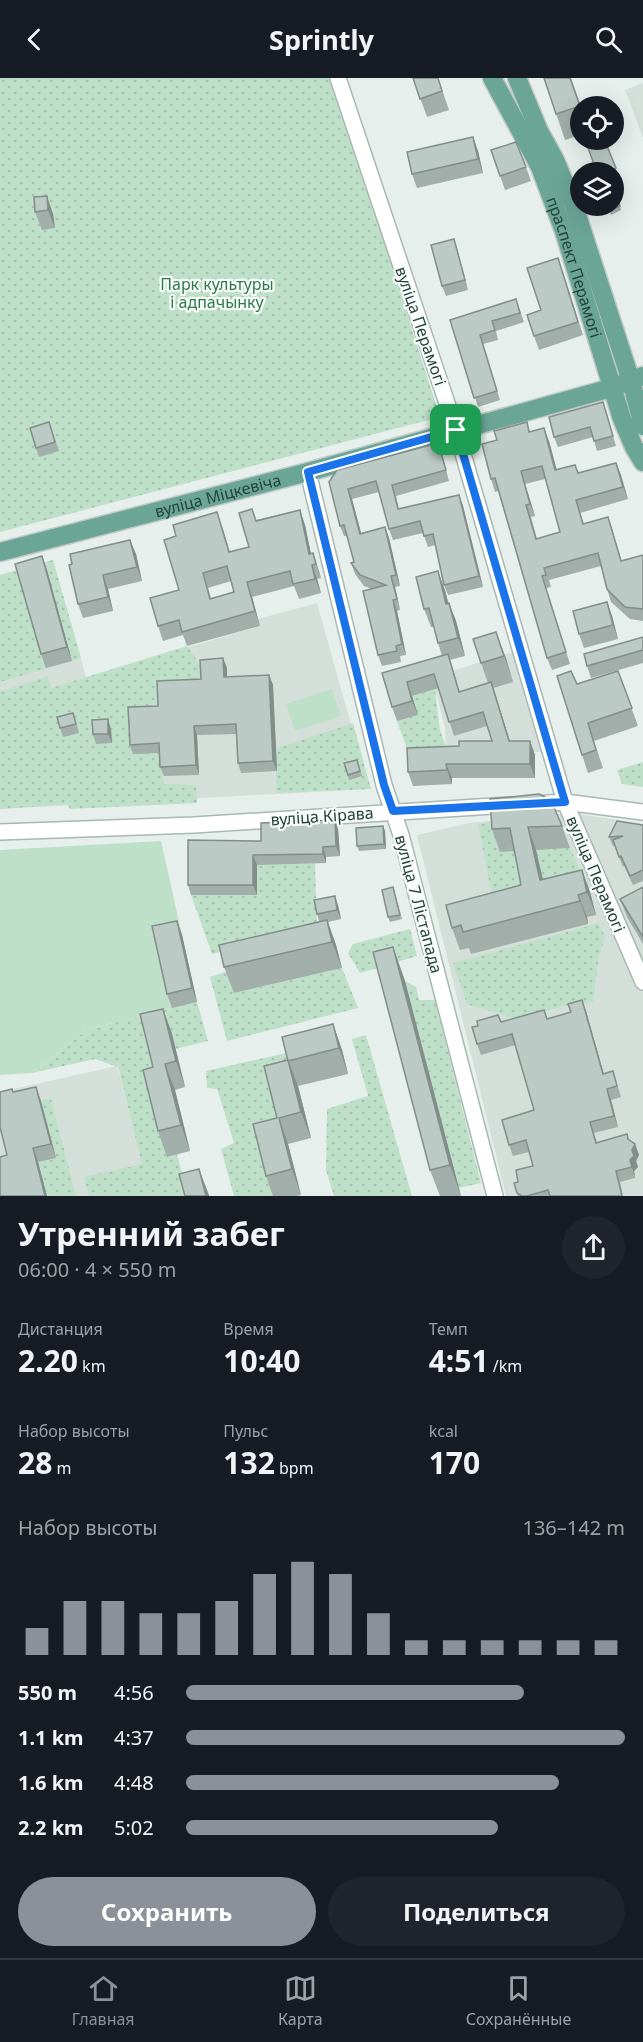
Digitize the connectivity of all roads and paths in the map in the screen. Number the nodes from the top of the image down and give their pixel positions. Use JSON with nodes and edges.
{"nodes":[{"id":1,"x":338,"y":78,"type":"edge"},
{"id":2,"x":492,"y":78,"type":"edge"},
{"id":3,"x":517,"y":78,"type":"edge"},
{"id":4,"x":637,"y":378,"type":"edge"},
{"id":5,"x":611,"y":388,"type":"junction"},
{"id":6,"x":643,"y":426,"type":"edge"},
{"id":7,"x":456,"y":430,"type":"junction"},
{"id":8,"x":643,"y":462,"type":"edge"},
{"id":9,"x":308,"y":472,"type":"junction"},
{"id":10,"x":0,"y":552,"type":"edge"},
{"id":11,"x":565,"y":802,"type":"junction"},
{"id":12,"x":393,"y":811,"type":"junction"},
{"id":13,"x":643,"y":812,"type":"edge"},
{"id":14,"x":0,"y":832,"type":"edge"},
{"id":15,"x":643,"y":982,"type":"edge"},
{"id":16,"x":495,"y":1196,"type":"edge"}],
"edges":[{"from":1,"to":7,"type":"street","name":"вуліца Перамогі"},
{"from":2,"to":5,"type":"main road","name":"праспект Перамогі"},
{"from":3,"to":4,"type":"main road","name":"праспект Перамогі"},
{"from":4,"to":5,"type":"main road","name":"вуліца Міцкевіча"},
{"from":4,"to":6,"type":"main road","name":"праспект Перамогі"},
{"from":5,"to":7,"type":"main road","name":"вуліца Міцкевіча"},
{"from":5,"to":8,"type":"main road","name":"праспект Перамогі"},
{"from":7,"to":9,"type":"main road","name":"вуліца Міцкевіча"},
{"from":7,"to":11,"type":"street","name":"вуліца Перамогі"},
{"from":9,"to":10,"type":"main road","name":"вуліца Міцкевіча"},
{"from":9,"to":12,"type":"street","name":"вуліца 7 Лістапада"},
{"from":11,"to":12,"type":"street","name":"вуліца Кірава"},
{"from":11,"to":13,"type":"street","name":"вуліца Кірава"},
{"from":11,"to":15,"type":"street","name":"вуліца Перамогі"},
{"from":12,"to":14,"type":"street","name":"вуліца Кірава"},
{"from":12,"to":16,"type":"street","name":"вуліца 7 Лістапада"}]}
